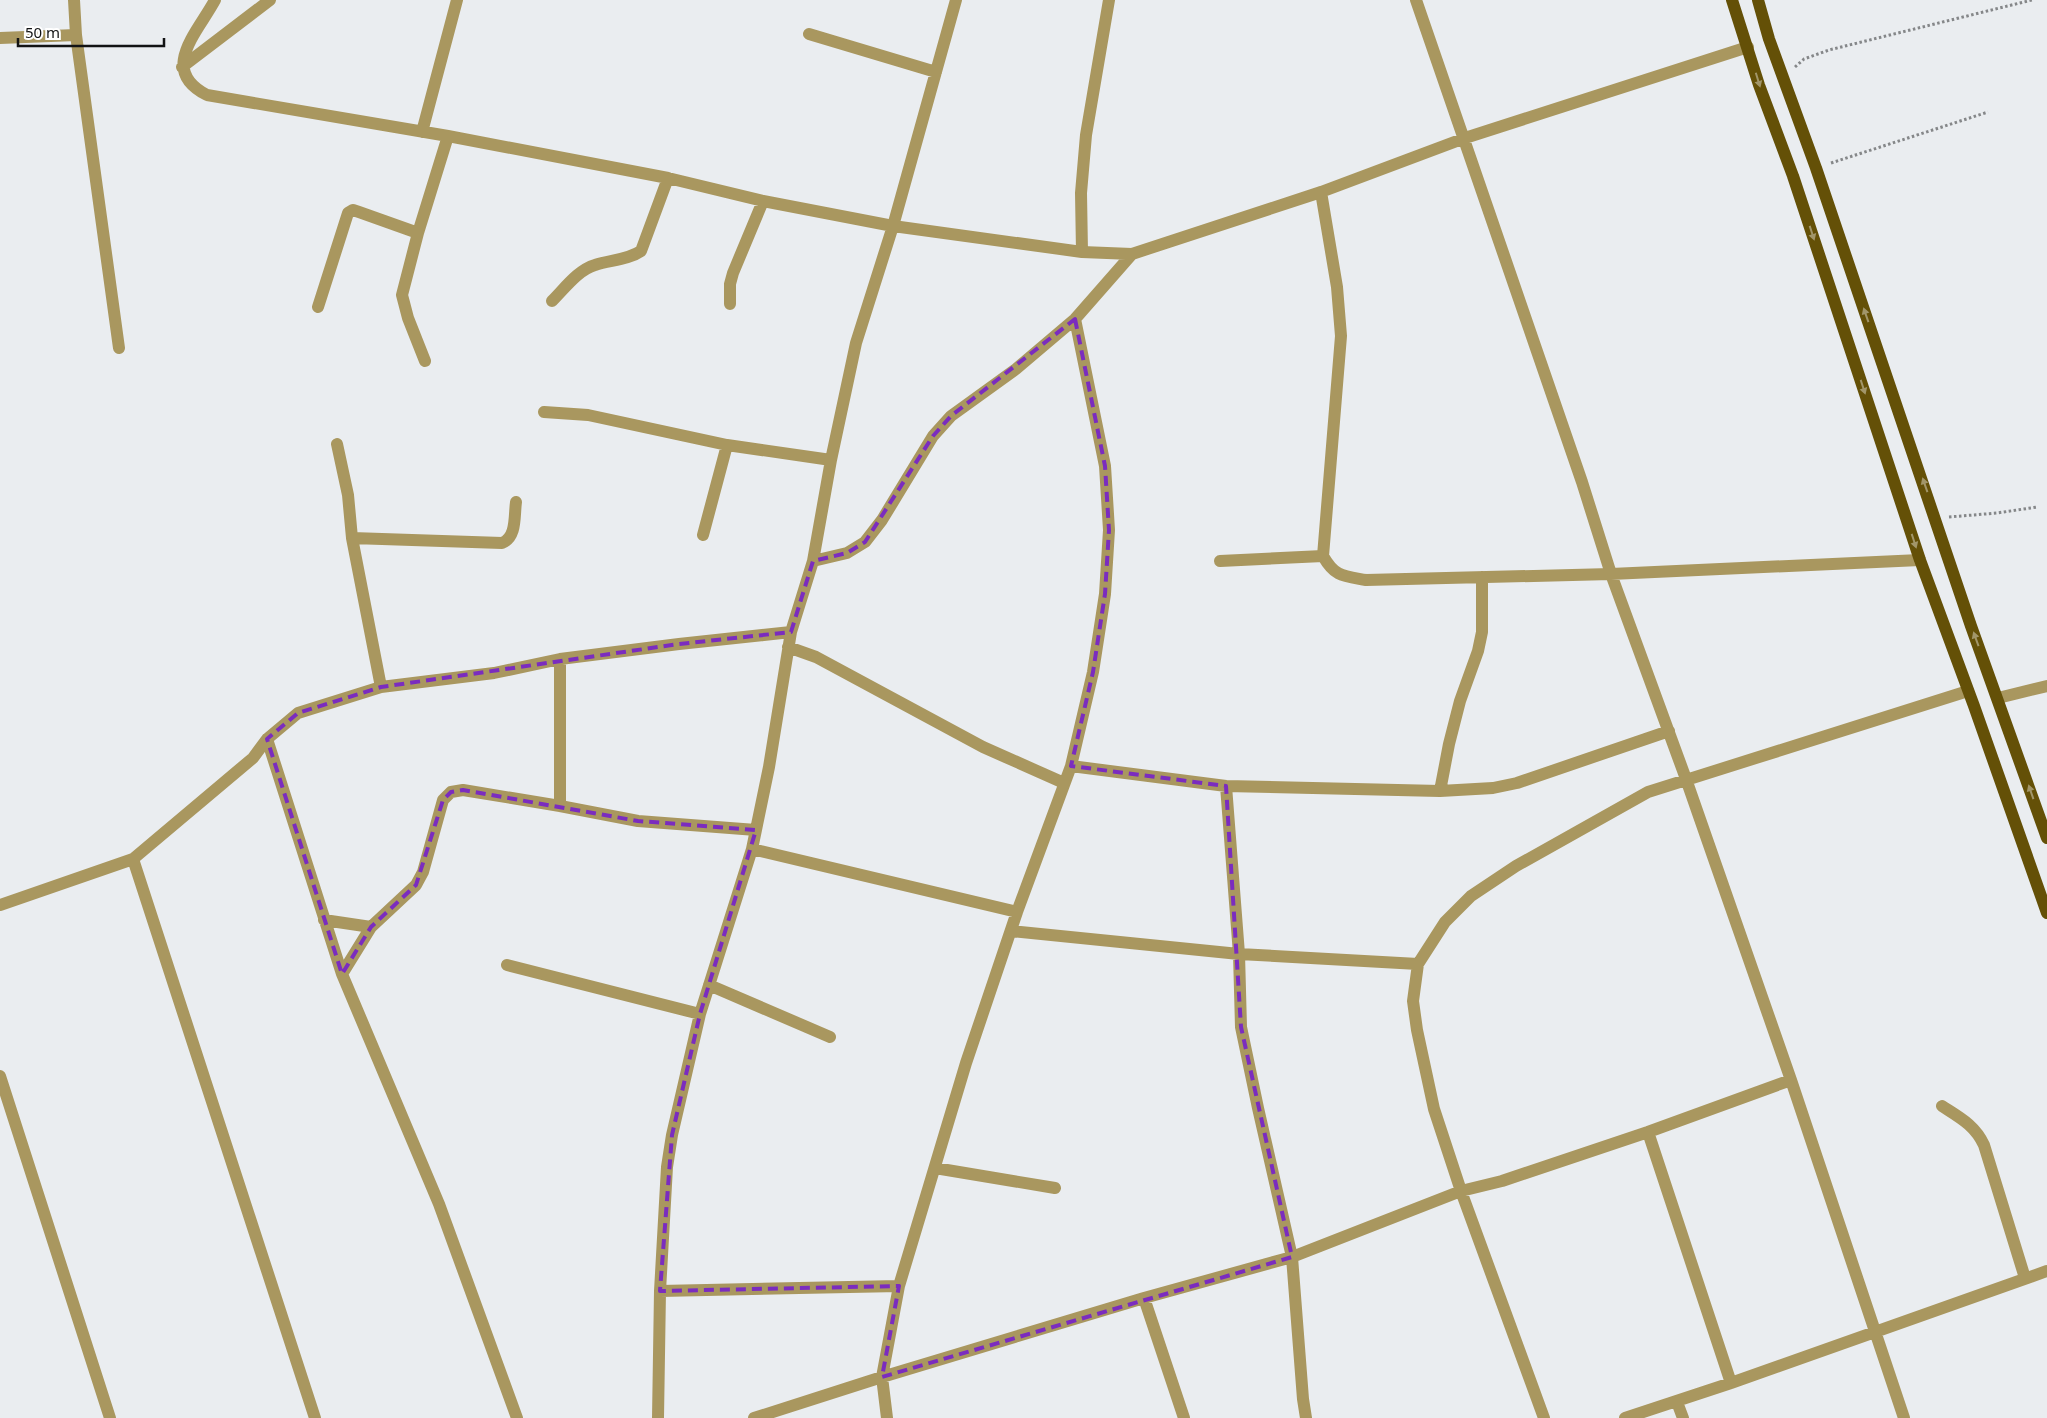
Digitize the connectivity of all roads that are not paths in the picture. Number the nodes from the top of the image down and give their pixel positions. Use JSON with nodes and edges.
{"nodes":[{"id":1,"x":74,"y":0,"type":"edge"},
{"id":2,"x":215,"y":0,"type":"edge"},
{"id":3,"x":270,"y":0,"type":"edge"},
{"id":4,"x":457,"y":0,"type":"edge"},
{"id":5,"x":956,"y":0,"type":"edge"},
{"id":6,"x":1109,"y":0,"type":"edge"},
{"id":7,"x":1416,"y":0,"type":"edge"},
{"id":8,"x":1732,"y":0,"type":"edge"},
{"id":9,"x":1758,"y":0,"type":"edge"},
{"id":10,"x":809,"y":34,"type":"dead end"},
{"id":11,"x":76,"y":35,"type":"junction"},
{"id":12,"x":0,"y":38,"type":"edge"},
{"id":13,"x":1748,"y":46,"type":"junction"},
{"id":14,"x":182,"y":67,"type":"junction"},
{"id":15,"x":936,"y":72,"type":"junction"},
{"id":16,"x":422,"y":132,"type":"junction"},
{"id":17,"x":448,"y":136,"type":"junction"},
{"id":18,"x":1465,"y":138,"type":"junction"},
{"id":19,"x":668,"y":178,"type":"junction"},
{"id":20,"x":1321,"y":192,"type":"junction"},
{"id":21,"x":763,"y":201,"type":"junction"},
{"id":22,"x":893,"y":226,"type":"junction"},
{"id":23,"x":418,"y":233,"type":"junction"},
{"id":24,"x":1082,"y":252,"type":"junction"},
{"id":25,"x":1132,"y":254,"type":"junction"},
{"id":26,"x":552,"y":300,"type":"dead end"},
{"id":27,"x":730,"y":304,"type":"dead end"},
{"id":28,"x":318,"y":307,"type":"dead end"},
{"id":29,"x":1075,"y":319,"type":"junction"},
{"id":30,"x":119,"y":348,"type":"dead end"},
{"id":31,"x":426,"y":361,"type":"dead end"},
{"id":32,"x":544,"y":412,"type":"dead end"},
{"id":33,"x":337,"y":444,"type":"dead end"},
{"id":34,"x":727,"y":445,"type":"junction"},
{"id":35,"x":831,"y":460,"type":"junction"},
{"id":36,"x":516,"y":502,"type":"dead end"},
{"id":37,"x":703,"y":535,"type":"dead end"},
{"id":38,"x":352,"y":538,"type":"junction"},
{"id":39,"x":1323,"y":556,"type":"junction"},
{"id":40,"x":1920,"y":560,"type":"junction"},
{"id":41,"x":813,"y":561,"type":"junction"},
{"id":42,"x":1220,"y":561,"type":"dead end"},
{"id":43,"x":1611,"y":574,"type":"junction"},
{"id":44,"x":1482,"y":577,"type":"junction"},
{"id":45,"x":791,"y":632,"type":"junction"},
{"id":46,"x":788,"y":647,"type":"junction"},
{"id":47,"x":560,"y":659,"type":"junction"},
{"id":48,"x":2047,"y":686,"type":"edge"},
{"id":49,"x":381,"y":687,"type":"junction"},
{"id":50,"x":1968,"y":691,"type":"junction"},
{"id":51,"x":1998,"y":698,"type":"junction"},
{"id":52,"x":1669,"y":731,"type":"junction"},
{"id":53,"x":267,"y":739,"type":"junction"},
{"id":54,"x":1071,"y":766,"type":"junction"},
{"id":55,"x":1686,"y":779,"type":"junction"},
{"id":56,"x":1064,"y":783,"type":"junction"},
{"id":57,"x":1226,"y":786,"type":"junction"},
{"id":58,"x":1440,"y":791,"type":"junction"},
{"id":59,"x":560,"y":806,"type":"junction"},
{"id":60,"x":756,"y":830,"type":"junction"},
{"id":61,"x":2047,"y":838,"type":"edge"},
{"id":62,"x":752,"y":849,"type":"junction"},
{"id":63,"x":133,"y":859,"type":"junction"},
{"id":64,"x":0,"y":905,"type":"edge"},
{"id":65,"x":1018,"y":912,"type":"junction"},
{"id":66,"x":2047,"y":913,"type":"edge"},
{"id":67,"x":324,"y":920,"type":"junction"},
{"id":68,"x":371,"y":927,"type":"junction"},
{"id":69,"x":1011,"y":931,"type":"junction"},
{"id":70,"x":1239,"y":954,"type":"junction"},
{"id":71,"x":1418,"y":964,"type":"junction"},
{"id":72,"x":507,"y":965,"type":"dead end"},
{"id":73,"x":342,"y":974,"type":"junction"},
{"id":74,"x":709,"y":985,"type":"junction"},
{"id":75,"x":700,"y":1014,"type":"junction"},
{"id":76,"x":830,"y":1037,"type":"dead end"},
{"id":77,"x":0,"y":1076,"type":"edge"},
{"id":78,"x":1791,"y":1080,"type":"junction"},
{"id":79,"x":1942,"y":1106,"type":"dead end"},
{"id":80,"x":1648,"y":1132,"type":"junction"},
{"id":81,"x":935,"y":1168,"type":"junction"},
{"id":82,"x":1055,"y":1188,"type":"dead end"},
{"id":83,"x":1461,"y":1191,"type":"junction"},
{"id":84,"x":1292,"y":1257,"type":"junction"},
{"id":85,"x":2047,"y":1271,"type":"edge"},
{"id":86,"x":2025,"y":1278,"type":"junction"},
{"id":87,"x":899,"y":1286,"type":"junction"},
{"id":88,"x":660,"y":1291,"type":"junction"},
{"id":89,"x":1144,"y":1298,"type":"junction"},
{"id":90,"x":1876,"y":1332,"type":"junction"},
{"id":91,"x":882,"y":1377,"type":"junction"},
{"id":92,"x":1731,"y":1383,"type":"junction"},
{"id":93,"x":1677,"y":1402,"type":"junction"},
{"id":94,"x":110,"y":1418,"type":"edge"},
{"id":95,"x":315,"y":1418,"type":"edge"},
{"id":96,"x":517,"y":1418,"type":"edge"},
{"id":97,"x":658,"y":1418,"type":"edge"},
{"id":98,"x":754,"y":1418,"type":"edge"},
{"id":99,"x":887,"y":1418,"type":"edge"},
{"id":100,"x":1184,"y":1418,"type":"edge"},
{"id":101,"x":1306,"y":1418,"type":"edge"},
{"id":102,"x":1544,"y":1418,"type":"edge"},
{"id":103,"x":1625,"y":1418,"type":"edge"},
{"id":104,"x":1683,"y":1418,"type":"edge"},
{"id":105,"x":1904,"y":1418,"type":"edge"}],
"edges":[{"from":1,"to":11,"type":"street"},
{"from":2,"to":14,"type":"street"},
{"from":3,"to":14,"type":"street"},
{"from":4,"to":16,"type":"street"},
{"from":5,"to":15,"type":"street"},
{"from":6,"to":24,"type":"street"},
{"from":7,"to":18,"type":"street"},
{"from":8,"to":13,"type":"main road"},
{"from":51,"to":9,"type":"main road","one_way":true},
{"from":10,"to":15,"type":"street"},
{"from":11,"to":12,"type":"street"},
{"from":11,"to":30,"type":"street"},
{"from":13,"to":18,"type":"street"},
{"from":13,"to":40,"type":"main road","one_way":true},
{"from":14,"to":16,"type":"street"},
{"from":15,"to":22,"type":"street"},
{"from":16,"to":17,"type":"street"},
{"from":17,"to":19,"type":"street"},
{"from":17,"to":23,"type":"street"},
{"from":18,"to":20,"type":"street"},
{"from":18,"to":43,"type":"street"},
{"from":19,"to":21,"type":"street"},
{"from":19,"to":26,"type":"street"},
{"from":20,"to":25,"type":"street"},
{"from":20,"to":39,"type":"street"},
{"from":21,"to":22,"type":"street"},
{"from":21,"to":27,"type":"street"},
{"from":22,"to":24,"type":"street"},
{"from":22,"to":35,"type":"street"},
{"from":23,"to":28,"type":"street"},
{"from":23,"to":31,"type":"street"},
{"from":24,"to":25,"type":"street"},
{"from":25,"to":29,"type":"street"},
{"from":29,"to":41,"type":"street"},
{"from":29,"to":54,"type":"street"},
{"from":32,"to":34,"type":"street"},
{"from":33,"to":38,"type":"street"},
{"from":34,"to":35,"type":"street"},
{"from":34,"to":37,"type":"street"},
{"from":35,"to":41,"type":"street"},
{"from":36,"to":38,"type":"street"},
{"from":38,"to":49,"type":"street"},
{"from":39,"to":42,"type":"street"},
{"from":39,"to":44,"type":"street"},
{"from":40,"to":43,"type":"street"},
{"from":40,"to":50,"type":"main road"},
{"from":41,"to":45,"type":"street"},
{"from":43,"to":44,"type":"street"},
{"from":43,"to":52,"type":"street"},
{"from":44,"to":58,"type":"street"},
{"from":45,"to":46,"type":"street"},
{"from":45,"to":47,"type":"street"},
{"from":46,"to":56,"type":"street"},
{"from":46,"to":60,"type":"street"},
{"from":47,"to":49,"type":"street"},
{"from":47,"to":59,"type":"street"},
{"from":48,"to":51,"type":"street"},
{"from":49,"to":53,"type":"street"},
{"from":50,"to":55,"type":"street"},
{"from":50,"to":66,"type":"main road"},
{"from":61,"to":51,"type":"main road","one_way":true},
{"from":52,"to":55,"type":"street"},
{"from":52,"to":58,"type":"street"},
{"from":53,"to":63,"type":"street"},
{"from":53,"to":67,"type":"street"},
{"from":54,"to":56,"type":"street"},
{"from":54,"to":57,"type":"street"},
{"from":55,"to":71,"type":"street"},
{"from":55,"to":78,"type":"street"},
{"from":56,"to":65,"type":"street"},
{"from":57,"to":58,"type":"street"},
{"from":57,"to":70,"type":"street"},
{"from":59,"to":60,"type":"street"},
{"from":59,"to":68,"type":"street"},
{"from":60,"to":62,"type":"street"},
{"from":62,"to":65,"type":"street"},
{"from":62,"to":74,"type":"street"},
{"from":63,"to":64,"type":"street"},
{"from":63,"to":95,"type":"street"},
{"from":65,"to":69,"type":"street"},
{"from":67,"to":68,"type":"street"},
{"from":67,"to":73,"type":"street"},
{"from":68,"to":73,"type":"street"},
{"from":69,"to":70,"type":"street"},
{"from":69,"to":81,"type":"street"},
{"from":70,"to":71,"type":"street"},
{"from":70,"to":84,"type":"street"},
{"from":71,"to":83,"type":"street"},
{"from":72,"to":75,"type":"street"},
{"from":73,"to":96,"type":"street"},
{"from":74,"to":75,"type":"street"},
{"from":74,"to":76,"type":"street"},
{"from":75,"to":88,"type":"street"},
{"from":77,"to":94,"type":"street"},
{"from":78,"to":80,"type":"street"},
{"from":78,"to":90,"type":"street"},
{"from":79,"to":86,"type":"street"},
{"from":80,"to":83,"type":"street"},
{"from":80,"to":92,"type":"street"},
{"from":81,"to":82,"type":"street"},
{"from":81,"to":87,"type":"street"},
{"from":83,"to":84,"type":"street"},
{"from":83,"to":102,"type":"street"},
{"from":84,"to":89,"type":"street"},
{"from":84,"to":101,"type":"street"},
{"from":85,"to":86,"type":"street"},
{"from":86,"to":90,"type":"street"},
{"from":87,"to":88,"type":"street"},
{"from":87,"to":91,"type":"street"},
{"from":88,"to":97,"type":"street"},
{"from":89,"to":91,"type":"street"},
{"from":89,"to":100,"type":"street"},
{"from":90,"to":92,"type":"street"},
{"from":90,"to":105,"type":"street"},
{"from":91,"to":98,"type":"street"},
{"from":91,"to":99,"type":"street"},
{"from":92,"to":93,"type":"street"},
{"from":93,"to":103,"type":"street"},
{"from":93,"to":104,"type":"street"}]}
